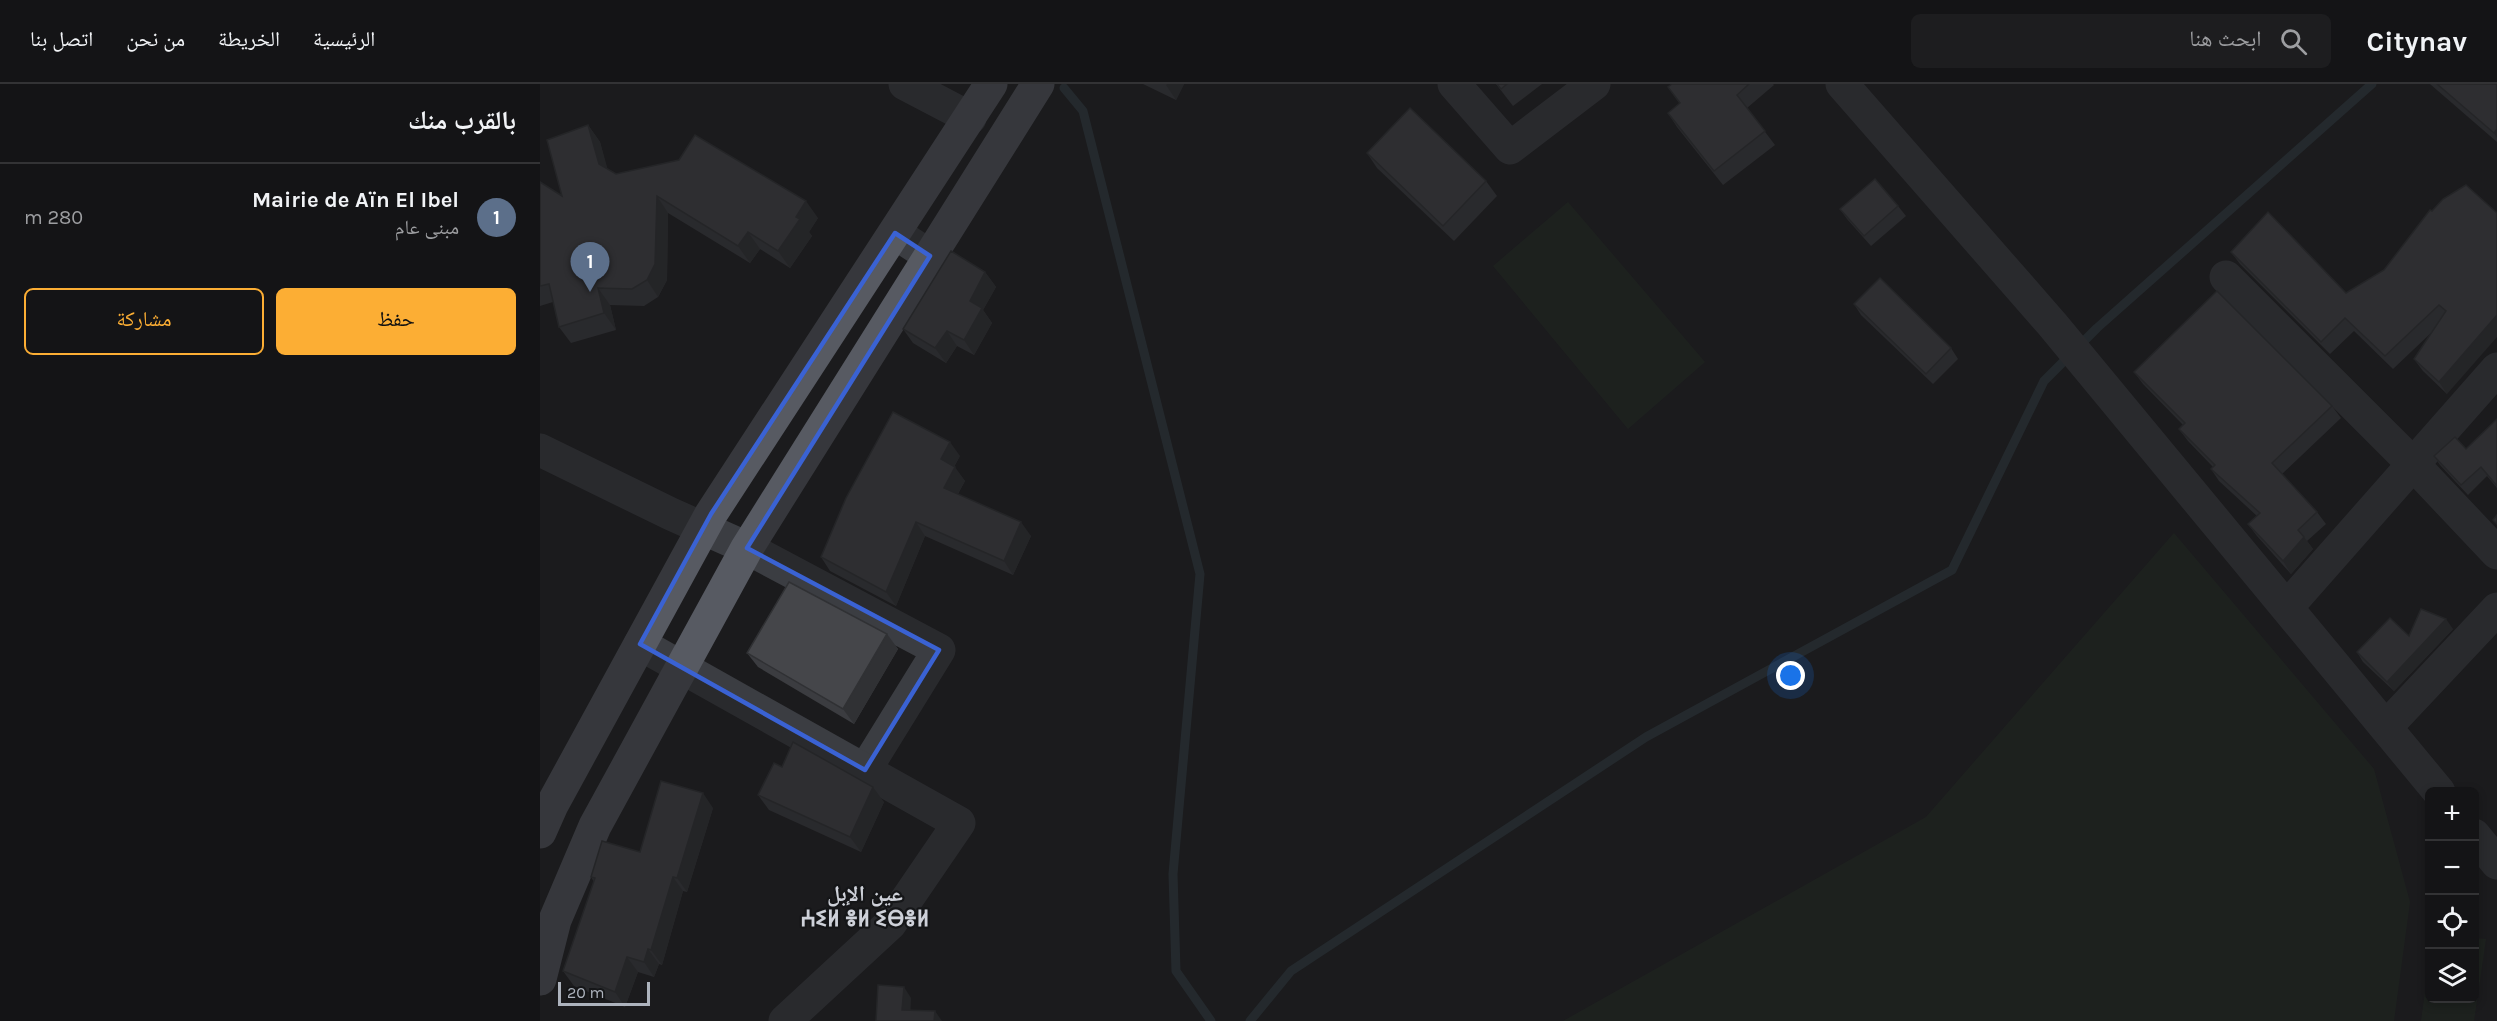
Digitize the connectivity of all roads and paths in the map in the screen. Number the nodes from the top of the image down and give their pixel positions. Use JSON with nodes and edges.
{"nodes":[{"id":1,"x":905,"y":84,"type":"edge"},
{"id":2,"x":991,"y":84,"type":"edge"},
{"id":3,"x":1038,"y":84,"type":"edge"},
{"id":4,"x":1454,"y":84,"type":"edge"},
{"id":5,"x":1594,"y":84,"type":"edge"},
{"id":6,"x":1842,"y":84,"type":"edge"},
{"id":7,"x":970,"y":118,"type":"junction"},
{"id":8,"x":895,"y":233,"type":"junction"},
{"id":9,"x":930,"y":256,"type":"junction"},
{"id":10,"x":2226,"y":277,"type":"dead end"},
{"id":11,"x":2497,"y":369,"type":"edge"},
{"id":12,"x":540,"y":450,"type":"edge"},
{"id":13,"x":2413,"y":464,"type":"junction"},
{"id":14,"x":704,"y":528,"type":"junction"},
{"id":15,"x":747,"y":548,"type":"junction"},
{"id":16,"x":2497,"y":553,"type":"edge"},
{"id":17,"x":2288,"y":606,"type":"junction"},
{"id":18,"x":2497,"y":609,"type":"edge"},
{"id":19,"x":640,"y":644,"type":"junction"},
{"id":20,"x":682,"y":668,"type":"junction"},
{"id":21,"x":2386,"y":727,"type":"junction"},
{"id":22,"x":865,"y":770,"type":"junction"},
{"id":23,"x":2435,"y":787,"type":"edge"},
{"id":24,"x":540,"y":832,"type":"edge"},
{"id":25,"x":2479,"y":840,"type":"edge"},
{"id":26,"x":2497,"y":863,"type":"edge"},
{"id":27,"x":544,"y":942,"type":"edge"},
{"id":28,"x":540,"y":979,"type":"edge"},
{"id":29,"x":785,"y":1021,"type":"edge"}],
"edges":[{"from":1,"to":7,"type":"street"},
{"from":2,"to":7,"type":"main road"},
{"from":3,"to":9,"type":"main road"},
{"from":4,"to":5,"type":"street"},
{"from":6,"to":17,"type":"street"},
{"from":7,"to":8,"type":"main road"},
{"from":8,"to":9,"type":"street"},
{"from":8,"to":14,"type":"main road"},
{"from":9,"to":15,"type":"main road"},
{"from":10,"to":13,"type":"street"},
{"from":11,"to":13,"type":"street"},
{"from":12,"to":14,"type":"street"},
{"from":13,"to":16,"type":"street"},
{"from":13,"to":17,"type":"street"},
{"from":14,"to":15,"type":"street"},
{"from":14,"to":19,"type":"main road"},
{"from":15,"to":20,"type":"main road"},
{"from":15,"to":22,"type":"street"},
{"from":17,"to":21,"type":"street"},
{"from":18,"to":21,"type":"street"},
{"from":19,"to":20,"type":"street"},
{"from":19,"to":24,"type":"main road"},
{"from":20,"to":22,"type":"street"},
{"from":20,"to":27,"type":"main road"},
{"from":21,"to":23,"type":"street"},
{"from":22,"to":29,"type":"street"},
{"from":25,"to":26,"type":"street"},
{"from":27,"to":28,"type":"main road"}]}
